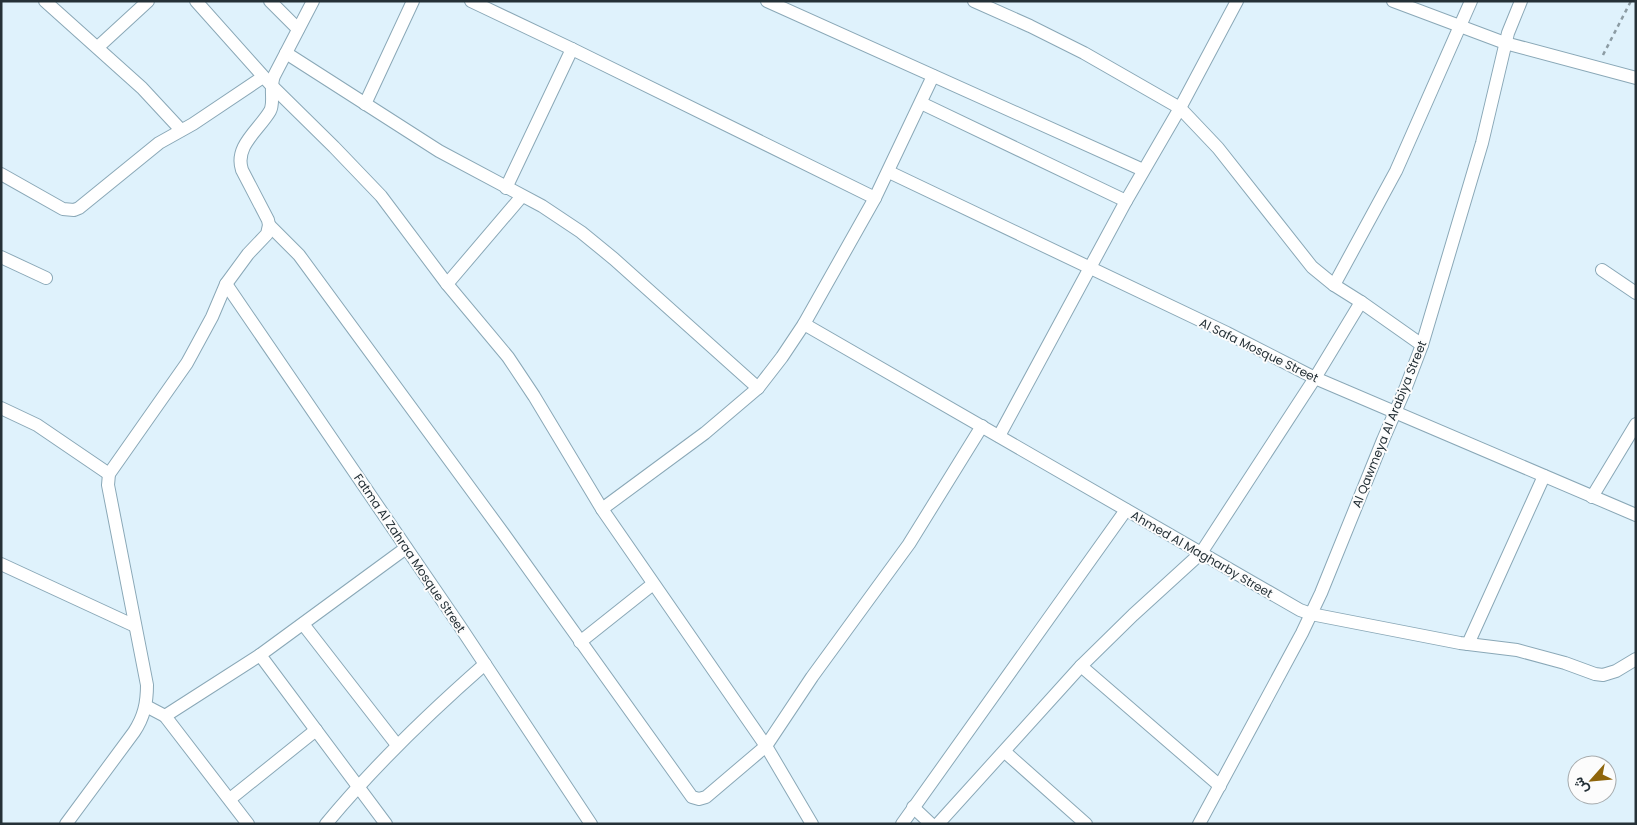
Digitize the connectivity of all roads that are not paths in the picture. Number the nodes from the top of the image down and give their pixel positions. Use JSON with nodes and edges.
{"nodes":[{"id":1,"x":45,"y":1,"type":"edge"},
{"id":2,"x":148,"y":1,"type":"edge"},
{"id":3,"x":196,"y":1,"type":"edge"},
{"id":4,"x":270,"y":1,"type":"edge"},
{"id":5,"x":313,"y":1,"type":"edge"},
{"id":6,"x":414,"y":1,"type":"edge"},
{"id":7,"x":471,"y":1,"type":"edge"},
{"id":8,"x":767,"y":1,"type":"edge"},
{"id":9,"x":974,"y":1,"type":"edge"},
{"id":10,"x":1236,"y":1,"type":"edge"},
{"id":11,"x":1393,"y":1,"type":"edge"},
{"id":12,"x":1471,"y":1,"type":"edge"},
{"id":13,"x":1521,"y":1,"type":"edge"},
{"id":14,"x":1459,"y":26,"type":"junction"},
{"id":15,"x":298,"y":29,"type":"junction"},
{"id":16,"x":1505,"y":43,"type":"junction"},
{"id":17,"x":98,"y":47,"type":"junction"},
{"id":18,"x":572,"y":49,"type":"junction"},
{"id":19,"x":286,"y":53,"type":"junction"},
{"id":20,"x":933,"y":76,"type":"junction"},
{"id":21,"x":1636,"y":78,"type":"edge"},
{"id":22,"x":267,"y":81,"type":"junction"},
{"id":23,"x":921,"y":103,"type":"junction"},
{"id":24,"x":365,"y":104,"type":"junction"},
{"id":25,"x":1180,"y":108,"type":"junction"},
{"id":26,"x":182,"y":130,"type":"junction"},
{"id":27,"x":1143,"y":170,"type":"junction"},
{"id":28,"x":889,"y":172,"type":"junction"},
{"id":29,"x":1,"y":174,"type":"edge"},
{"id":30,"x":506,"y":188,"type":"junction"},
{"id":31,"x":522,"y":196,"type":"junction"},
{"id":32,"x":875,"y":198,"type":"junction"},
{"id":33,"x":1126,"y":201,"type":"junction"},
{"id":34,"x":269,"y":225,"type":"junction"},
{"id":35,"x":1,"y":257,"type":"edge"},
{"id":36,"x":1091,"y":268,"type":"junction"},
{"id":37,"x":1602,"y":270,"type":"dead end"},
{"id":38,"x":46,"y":278,"type":"dead end"},
{"id":39,"x":226,"y":284,"type":"junction"},
{"id":40,"x":447,"y":284,"type":"junction"},
{"id":41,"x":1334,"y":285,"type":"junction"},
{"id":42,"x":1636,"y":293,"type":"edge"},
{"id":43,"x":1361,"y":302,"type":"junction"},
{"id":44,"x":804,"y":324,"type":"junction"},
{"id":45,"x":1422,"y":345,"type":"junction"},
{"id":46,"x":1315,"y":378,"type":"junction"},
{"id":47,"x":758,"y":388,"type":"junction"},
{"id":48,"x":1,"y":408,"type":"edge"},
{"id":49,"x":1396,"y":412,"type":"junction"},
{"id":50,"x":1636,"y":424,"type":"edge"},
{"id":51,"x":982,"y":426,"type":"junction"},
{"id":52,"x":999,"y":436,"type":"junction"},
{"id":53,"x":110,"y":474,"type":"junction"},
{"id":54,"x":1544,"y":476,"type":"junction"},
{"id":55,"x":1592,"y":497,"type":"junction"},
{"id":56,"x":602,"y":509,"type":"junction"},
{"id":57,"x":1126,"y":510,"type":"junction"},
{"id":58,"x":1636,"y":515,"type":"edge"},
{"id":59,"x":406,"y":548,"type":"junction"},
{"id":60,"x":1201,"y":553,"type":"junction"},
{"id":61,"x":1,"y":564,"type":"edge"},
{"id":62,"x":653,"y":584,"type":"junction"},
{"id":63,"x":1311,"y":614,"type":"junction"},
{"id":64,"x":304,"y":624,"type":"junction"},
{"id":65,"x":135,"y":626,"type":"junction"},
{"id":66,"x":580,"y":642,"type":"junction"},
{"id":67,"x":1468,"y":644,"type":"junction"},
{"id":68,"x":260,"y":655,"type":"junction"},
{"id":69,"x":1636,"y":659,"type":"edge"},
{"id":70,"x":485,"y":664,"type":"junction"},
{"id":71,"x":1081,"y":666,"type":"junction"},
{"id":72,"x":146,"y":706,"type":"junction"},
{"id":73,"x":165,"y":716,"type":"junction"},
{"id":74,"x":316,"y":730,"type":"junction"},
{"id":75,"x":397,"y":745,"type":"junction"},
{"id":76,"x":766,"y":746,"type":"junction"},
{"id":77,"x":1005,"y":752,"type":"junction"},
{"id":78,"x":357,"y":786,"type":"junction"},
{"id":79,"x":1220,"y":786,"type":"junction"},
{"id":80,"x":230,"y":799,"type":"junction"},
{"id":81,"x":914,"y":808,"type":"junction"},
{"id":82,"x":66,"y":824,"type":"edge"},
{"id":83,"x":248,"y":824,"type":"edge"},
{"id":84,"x":326,"y":824,"type":"edge"},
{"id":85,"x":386,"y":824,"type":"edge"},
{"id":86,"x":591,"y":824,"type":"edge"},
{"id":87,"x":812,"y":824,"type":"edge"},
{"id":88,"x":902,"y":824,"type":"edge"},
{"id":89,"x":931,"y":824,"type":"edge"},
{"id":90,"x":938,"y":824,"type":"edge"},
{"id":91,"x":1086,"y":824,"type":"edge"},
{"id":92,"x":1199,"y":824,"type":"edge"}],
"edges":[{"from":1,"to":17,"type":"street"},
{"from":2,"to":17,"type":"street"},
{"from":3,"to":22,"type":"street"},
{"from":4,"to":15,"type":"street"},
{"from":5,"to":15,"type":"street"},
{"from":6,"to":24,"type":"street"},
{"from":7,"to":18,"type":"street"},
{"from":8,"to":20,"type":"street"},
{"from":9,"to":25,"type":"street"},
{"from":10,"to":25,"type":"street"},
{"from":11,"to":14,"type":"street"},
{"from":12,"to":14,"type":"street"},
{"from":13,"to":16,"type":"street","name":"Al Qawmeya Al Arabiya Street"},
{"from":14,"to":16,"type":"street"},
{"from":14,"to":41,"type":"street"},
{"from":15,"to":19,"type":"street"},
{"from":16,"to":21,"type":"street"},
{"from":16,"to":45,"type":"street","name":"Al Qawmeya Al Arabiya Street"},
{"from":17,"to":26,"type":"street"},
{"from":18,"to":30,"type":"street"},
{"from":18,"to":32,"type":"street"},
{"from":19,"to":22,"type":"street"},
{"from":19,"to":24,"type":"street"},
{"from":20,"to":23,"type":"street"},
{"from":20,"to":27,"type":"street"},
{"from":22,"to":26,"type":"street"},
{"from":22,"to":34,"type":"street"},
{"from":22,"to":40,"type":"street"},
{"from":23,"to":28,"type":"street"},
{"from":23,"to":33,"type":"street"},
{"from":24,"to":30,"type":"street"},
{"from":25,"to":27,"type":"street"},
{"from":25,"to":41,"type":"street"},
{"from":26,"to":29,"type":"street"},
{"from":27,"to":33,"type":"street"},
{"from":28,"to":32,"type":"street"},
{"from":28,"to":36,"type":"street","name":"Al Safa Mosque Street"},
{"from":30,"to":31,"type":"street"},
{"from":31,"to":40,"type":"street"},
{"from":31,"to":47,"type":"street"},
{"from":32,"to":44,"type":"street"},
{"from":33,"to":36,"type":"street"},
{"from":34,"to":39,"type":"street"},
{"from":34,"to":66,"type":"street"},
{"from":35,"to":38,"type":"street"},
{"from":36,"to":46,"type":"street","name":"Al Safa Mosque Street"},
{"from":36,"to":52,"type":"street"},
{"from":37,"to":42,"type":"street"},
{"from":39,"to":53,"type":"street"},
{"from":39,"to":59,"type":"street","name":"Fatma Al Zahraa Mosque Street"},
{"from":40,"to":56,"type":"street"},
{"from":41,"to":43,"type":"street"},
{"from":43,"to":45,"type":"street"},
{"from":43,"to":46,"type":"street"},
{"from":44,"to":47,"type":"street"},
{"from":44,"to":51,"type":"street","name":"Ahmed Al Magharby Street"},
{"from":45,"to":49,"type":"street","name":"Al Qawmeya Al Arabiya Street"},
{"from":46,"to":49,"type":"street","name":"Al Safa Mosque Street"},
{"from":46,"to":60,"type":"street"},
{"from":47,"to":56,"type":"street"},
{"from":48,"to":53,"type":"street"},
{"from":49,"to":54,"type":"street","name":"Al Safa Mosque Street"},
{"from":49,"to":63,"type":"street","name":"Al Qawmeya Al Arabiya Street"},
{"from":50,"to":55,"type":"street"},
{"from":51,"to":52,"type":"street","name":"Ahmed Al Magharby Street"},
{"from":51,"to":76,"type":"street"},
{"from":52,"to":57,"type":"street","name":"Ahmed Al Magharby Street"},
{"from":53,"to":65,"type":"street"},
{"from":54,"to":55,"type":"street","name":"Al Safa Mosque Street"},
{"from":54,"to":67,"type":"street"},
{"from":55,"to":58,"type":"street","name":"Al Safa Mosque Street"},
{"from":56,"to":62,"type":"street"},
{"from":57,"to":60,"type":"street","name":"Ahmed Al Magharby Street"},
{"from":57,"to":81,"type":"street"},
{"from":59,"to":64,"type":"street"},
{"from":59,"to":70,"type":"street","name":"Fatma Al Zahraa Mosque Street"},
{"from":60,"to":63,"type":"street","name":"Ahmed Al Magharby Street"},
{"from":60,"to":71,"type":"street"},
{"from":61,"to":65,"type":"street"},
{"from":62,"to":66,"type":"street"},
{"from":62,"to":76,"type":"street"},
{"from":63,"to":67,"type":"street","name":"Ahmed Al Magharby Street"},
{"from":63,"to":79,"type":"street","name":"Al Qawmeya Al Arabiya Street"},
{"from":64,"to":68,"type":"street"},
{"from":64,"to":75,"type":"street"},
{"from":65,"to":72,"type":"street"},
{"from":66,"to":76,"type":"street"},
{"from":67,"to":69,"type":"street","name":"Ahmed Al Magharby Street"},
{"from":68,"to":73,"type":"street"},
{"from":68,"to":74,"type":"street"},
{"from":70,"to":75,"type":"street"},
{"from":70,"to":86,"type":"street","name":"Fatma Al Zahraa Mosque Street"},
{"from":71,"to":77,"type":"street"},
{"from":71,"to":79,"type":"street"},
{"from":72,"to":73,"type":"street"},
{"from":72,"to":82,"type":"street"},
{"from":73,"to":80,"type":"street"},
{"from":74,"to":78,"type":"street"},
{"from":74,"to":80,"type":"street"},
{"from":75,"to":78,"type":"street"},
{"from":76,"to":87,"type":"street"},
{"from":77,"to":90,"type":"street"},
{"from":77,"to":91,"type":"street"},
{"from":78,"to":84,"type":"street"},
{"from":78,"to":85,"type":"street"},
{"from":79,"to":92,"type":"street","name":"Al Qawmeya Al Arabiya Street"},
{"from":80,"to":83,"type":"street"},
{"from":81,"to":88,"type":"street"},
{"from":81,"to":89,"type":"street"}]}
